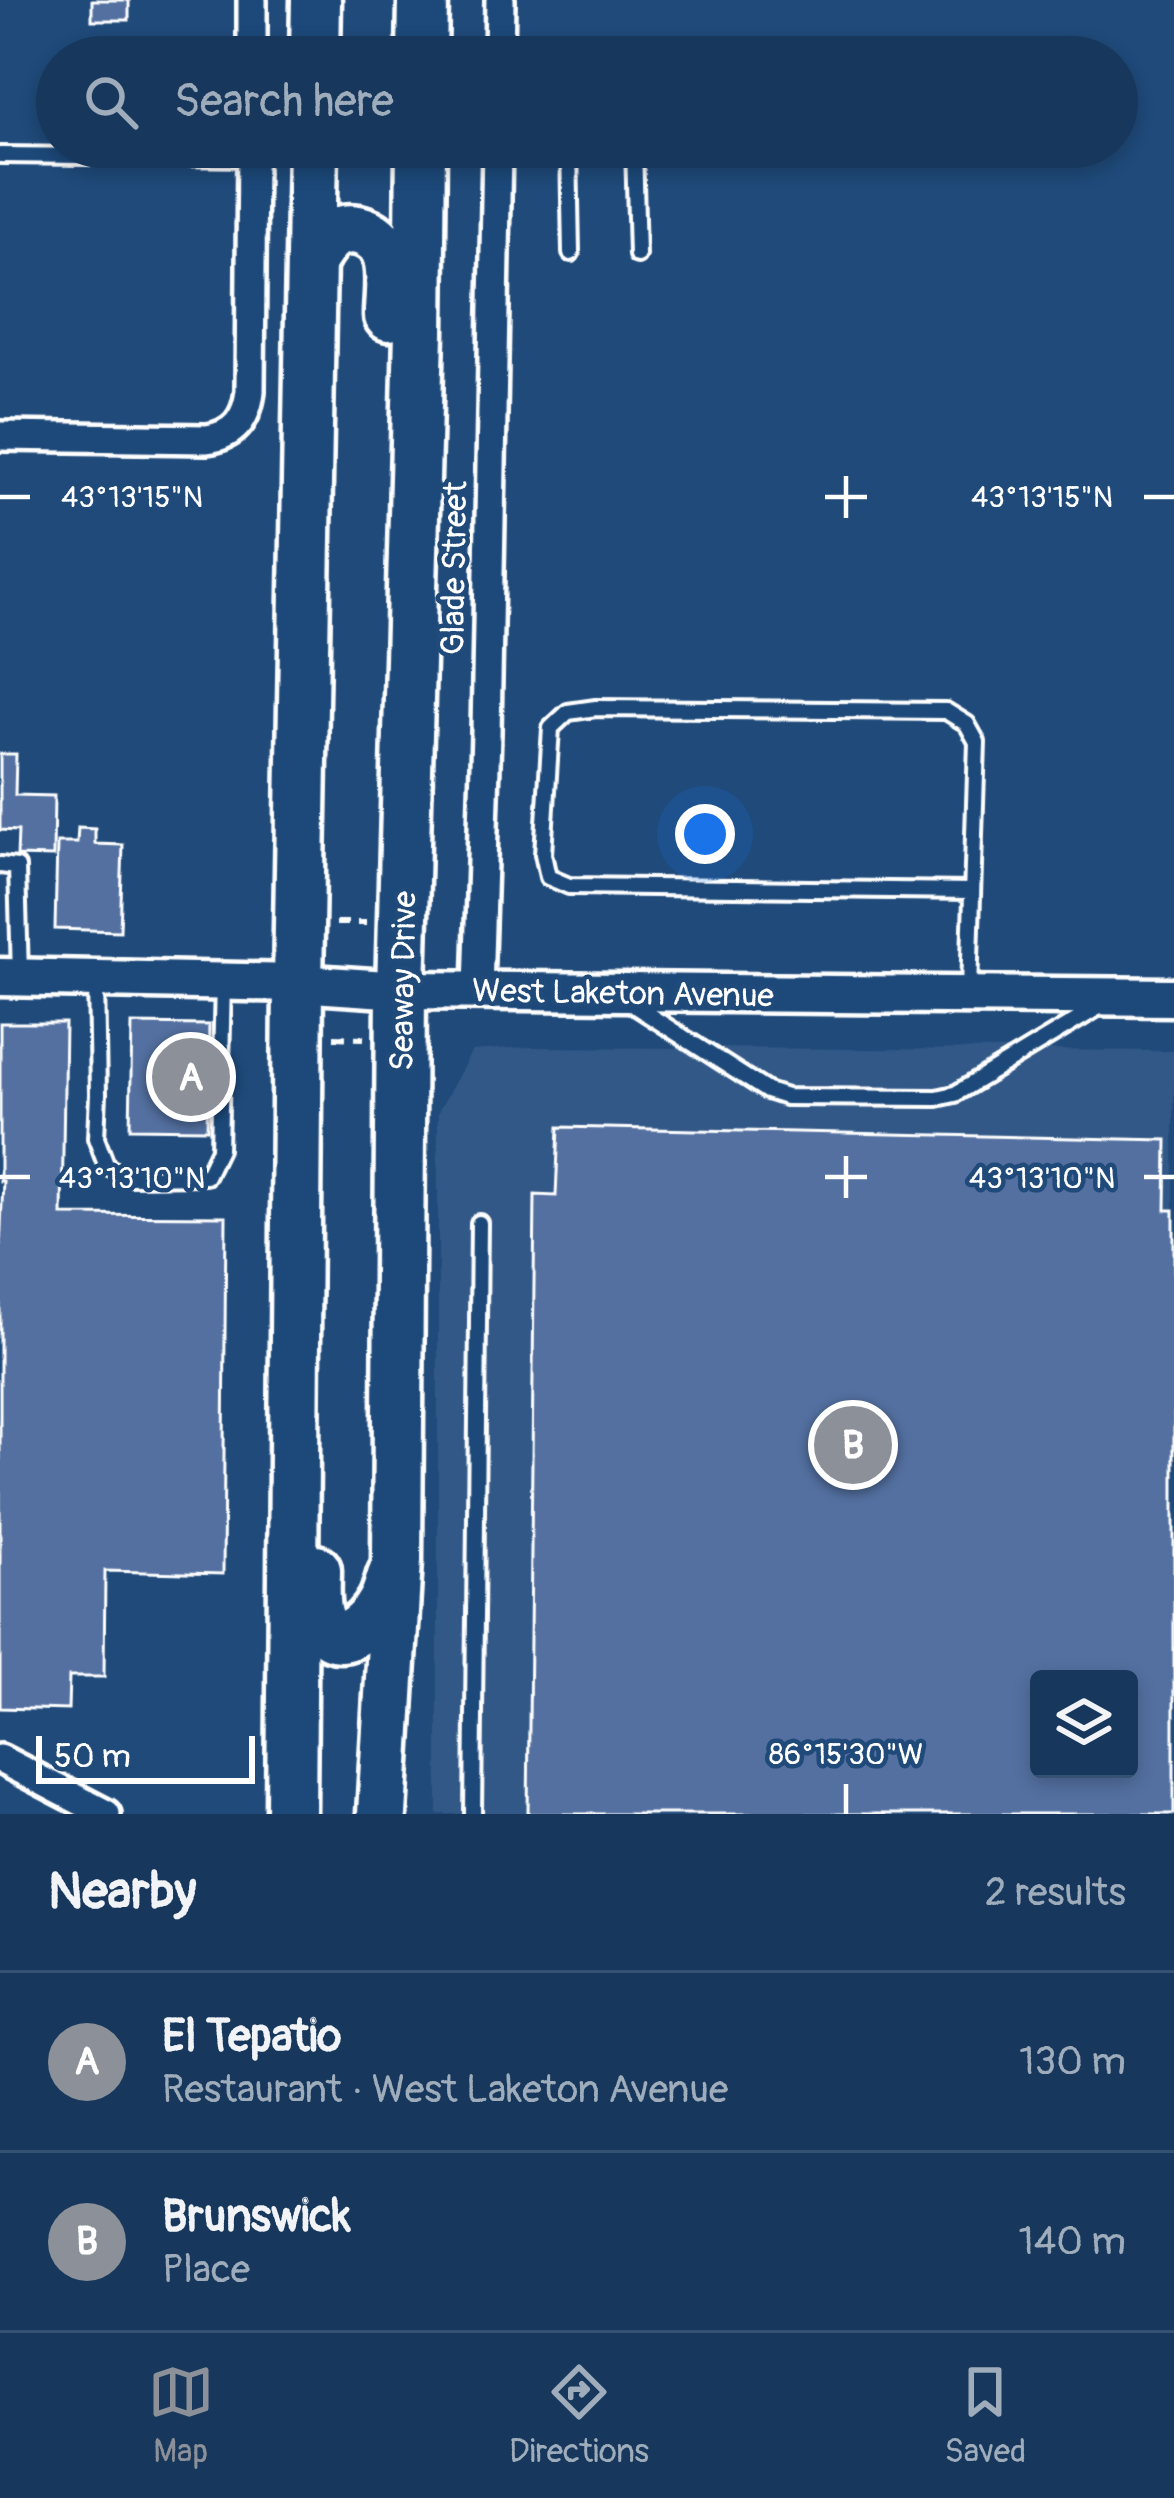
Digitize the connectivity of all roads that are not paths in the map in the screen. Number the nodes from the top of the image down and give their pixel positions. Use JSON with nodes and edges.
{"nodes":[{"id":1,"x":252,"y":0,"type":"edge"},
{"id":2,"x":316,"y":0,"type":"edge"},
{"id":3,"x":423,"y":0,"type":"edge"},
{"id":4,"x":500,"y":0,"type":"edge"},
{"id":5,"x":252,"y":36,"type":"edge"},
{"id":6,"x":315,"y":36,"type":"edge"},
{"id":7,"x":422,"y":36,"type":"edge"},
{"id":8,"x":499,"y":36,"type":"edge"},
{"id":9,"x":0,"y":154,"type":"edge"},
{"id":10,"x":36,"y":154,"type":"edge"},
{"id":11,"x":252,"y":168,"type":"edge"},
{"id":12,"x":313,"y":168,"type":"edge"},
{"id":13,"x":420,"y":168,"type":"edge"},
{"id":14,"x":497,"y":168,"type":"edge"},
{"id":15,"x":569,"y":168,"type":"edge"},
{"id":16,"x":635,"y":168,"type":"edge"},
{"id":17,"x":571,"y":253,"type":"dead end"},
{"id":18,"x":638,"y":255,"type":"dead end"},
{"id":19,"x":311,"y":262,"type":"junction"},
{"id":20,"x":0,"y":436,"type":"edge"},
{"id":21,"x":0,"y":866,"type":"edge"},
{"id":22,"x":972,"y":891,"type":"junction"},
{"id":23,"x":385,"y":919,"type":"junction"},
{"id":24,"x":10,"y":977,"type":"edge"},
{"id":25,"x":96,"y":980,"type":"junction"},
{"id":26,"x":223,"y":982,"type":"junction"},
{"id":27,"x":298,"y":982,"type":"junction"},
{"id":28,"x":401,"y":990,"type":"junction"},
{"id":29,"x":478,"y":991,"type":"junction"},
{"id":30,"x":613,"y":992,"type":"junction"},
{"id":31,"x":968,"y":995,"type":"junction"},
{"id":32,"x":1115,"y":997,"type":"junction"},
{"id":33,"x":1174,"y":998,"type":"edge"},
{"id":34,"x":315,"y":1047,"type":"junction"},
{"id":35,"x":479,"y":1223,"type":"dead end"},
{"id":36,"x":398,"y":1560,"type":"junction"},
{"id":37,"x":0,"y":1759,"type":"edge"},
{"id":38,"x":106,"y":1814,"type":"edge"},
{"id":39,"x":291,"y":1814,"type":"edge"},
{"id":40,"x":382,"y":1814,"type":"edge"},
{"id":41,"x":473,"y":1814,"type":"edge"}],
"edges":[{"from":1,"to":5,"type":"street"},
{"from":2,"to":6,"type":"highway"},
{"from":3,"to":7,"type":"highway"},
{"from":4,"to":8,"type":"street"},
{"from":9,"to":10,"type":"lane"},
{"from":11,"to":20,"type":"street"},
{"from":12,"to":19,"type":"highway"},
{"from":13,"to":23,"type":"highway","name":"Seaway Drive"},
{"from":14,"to":29,"type":"street","name":"Glade Street"},
{"from":15,"to":17,"type":"lane"},
{"from":16,"to":18,"type":"lane"},
{"from":19,"to":23,"type":"highway"},
{"from":19,"to":27,"type":"highway"},
{"from":21,"to":24,"type":"lane"},
{"from":22,"to":22,"type":"lane"},
{"from":22,"to":31,"type":"lane"},
{"from":23,"to":28,"type":"highway","name":"Seaway Drive"},
{"from":24,"to":25,"type":"main road","name":"West Laketon Avenue"},
{"from":25,"to":26,"type":"main road","name":"West Laketon Avenue"},
{"from":25,"to":26,"type":"lane"},
{"from":26,"to":27,"type":"main road","name":"West Laketon Avenue"},
{"from":27,"to":28,"type":"main road","name":"West Laketon Avenue"},
{"from":27,"to":34,"type":"highway"},
{"from":28,"to":29,"type":"main road","name":"West Laketon Avenue"},
{"from":28,"to":36,"type":"highway","name":"Seaway Drive"},
{"from":29,"to":30,"type":"main road","name":"West Laketon Avenue"},
{"from":30,"to":31,"type":"main road","name":"West Laketon Avenue"},
{"from":30,"to":32,"type":"lane"},
{"from":31,"to":32,"type":"main road","name":"West Laketon Avenue"},
{"from":32,"to":33,"type":"main road","name":"West Laketon Avenue"},
{"from":34,"to":36,"type":"highway"},
{"from":34,"to":39,"type":"highway"},
{"from":35,"to":41,"type":"lane"},
{"from":36,"to":40,"type":"highway","name":"Seaway Drive"},
{"from":37,"to":38,"type":"street"}]}
